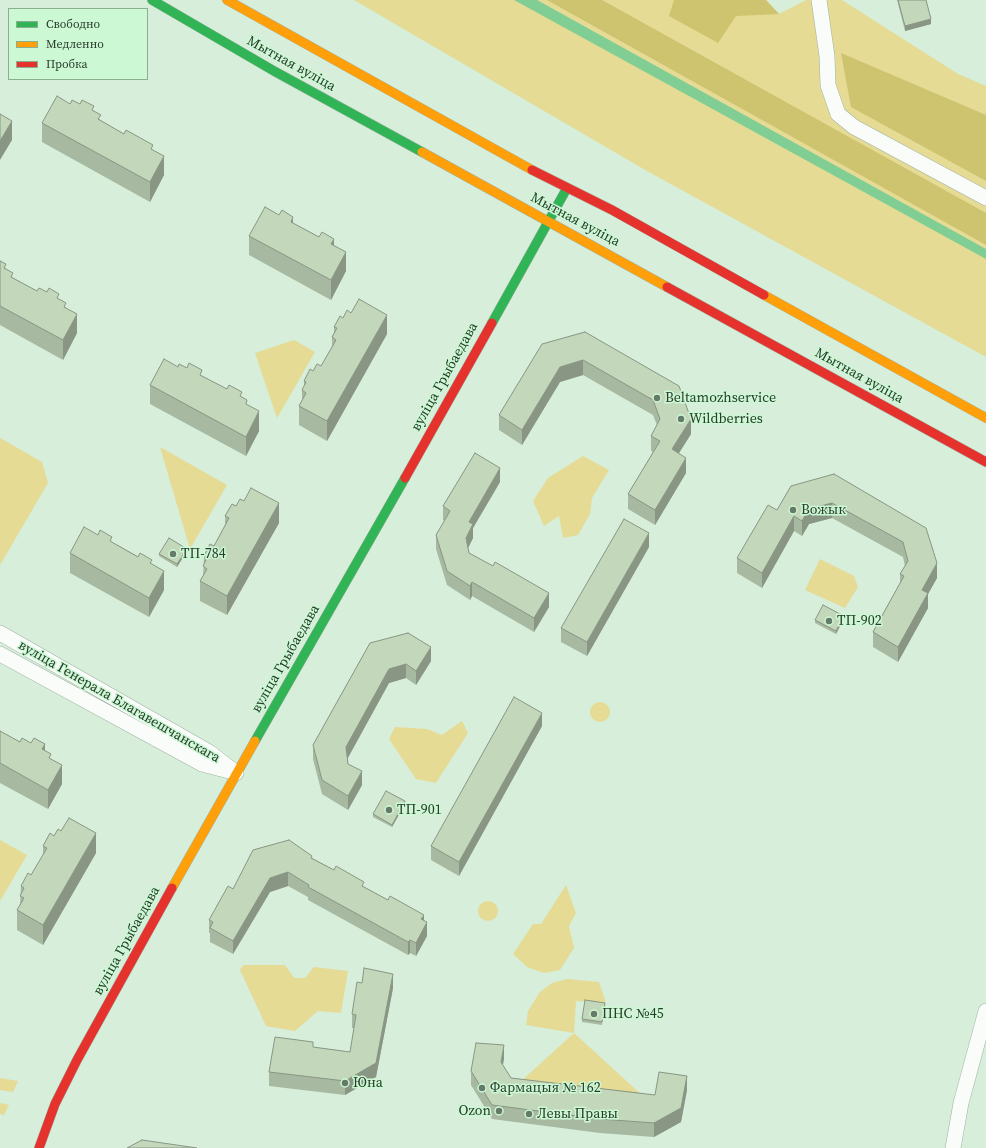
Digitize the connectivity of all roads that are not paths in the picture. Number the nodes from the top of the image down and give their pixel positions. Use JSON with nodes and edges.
{"nodes":[{"id":1,"x":152,"y":0,"type":"edge"},
{"id":2,"x":227,"y":0,"type":"edge"},
{"id":3,"x":819,"y":0,"type":"edge"},
{"id":4,"x":567,"y":188,"type":"junction"},
{"id":5,"x":986,"y":198,"type":"edge"},
{"id":6,"x":548,"y":222,"type":"junction"},
{"id":7,"x":986,"y":418,"type":"edge"},
{"id":8,"x":986,"y":462,"type":"edge"},
{"id":9,"x":0,"y":633,"type":"edge"},
{"id":10,"x":0,"y":654,"type":"edge"},
{"id":11,"x":236,"y":773,"type":"junction"},
{"id":12,"x":986,"y":1012,"type":"edge"},
{"id":13,"x":39,"y":1148,"type":"edge"},
{"id":14,"x":953,"y":1148,"type":"edge"}],
"edges":[{"from":1,"to":6,"type":"main road","name":"Мытная вуліца"},
{"from":2,"to":4,"type":"main road","name":"Мытная вуліца"},
{"from":3,"to":5,"type":"street"},
{"from":4,"to":6,"type":"main road","name":"вуліца Грыбаедава"},
{"from":4,"to":7,"type":"main road","name":"Мытная вуліца"},
{"from":6,"to":8,"type":"main road","name":"Мытная вуліца"},
{"from":6,"to":11,"type":"main road","name":"вуліца Грыбаедава"},
{"from":9,"to":11,"type":"street","name":"вуліца Генерала Благавешчанскага"},
{"from":10,"to":11,"type":"street"},
{"from":11,"to":13,"type":"main road","name":"вуліца Грыбаедава"},
{"from":12,"to":14,"type":"street"}]}
